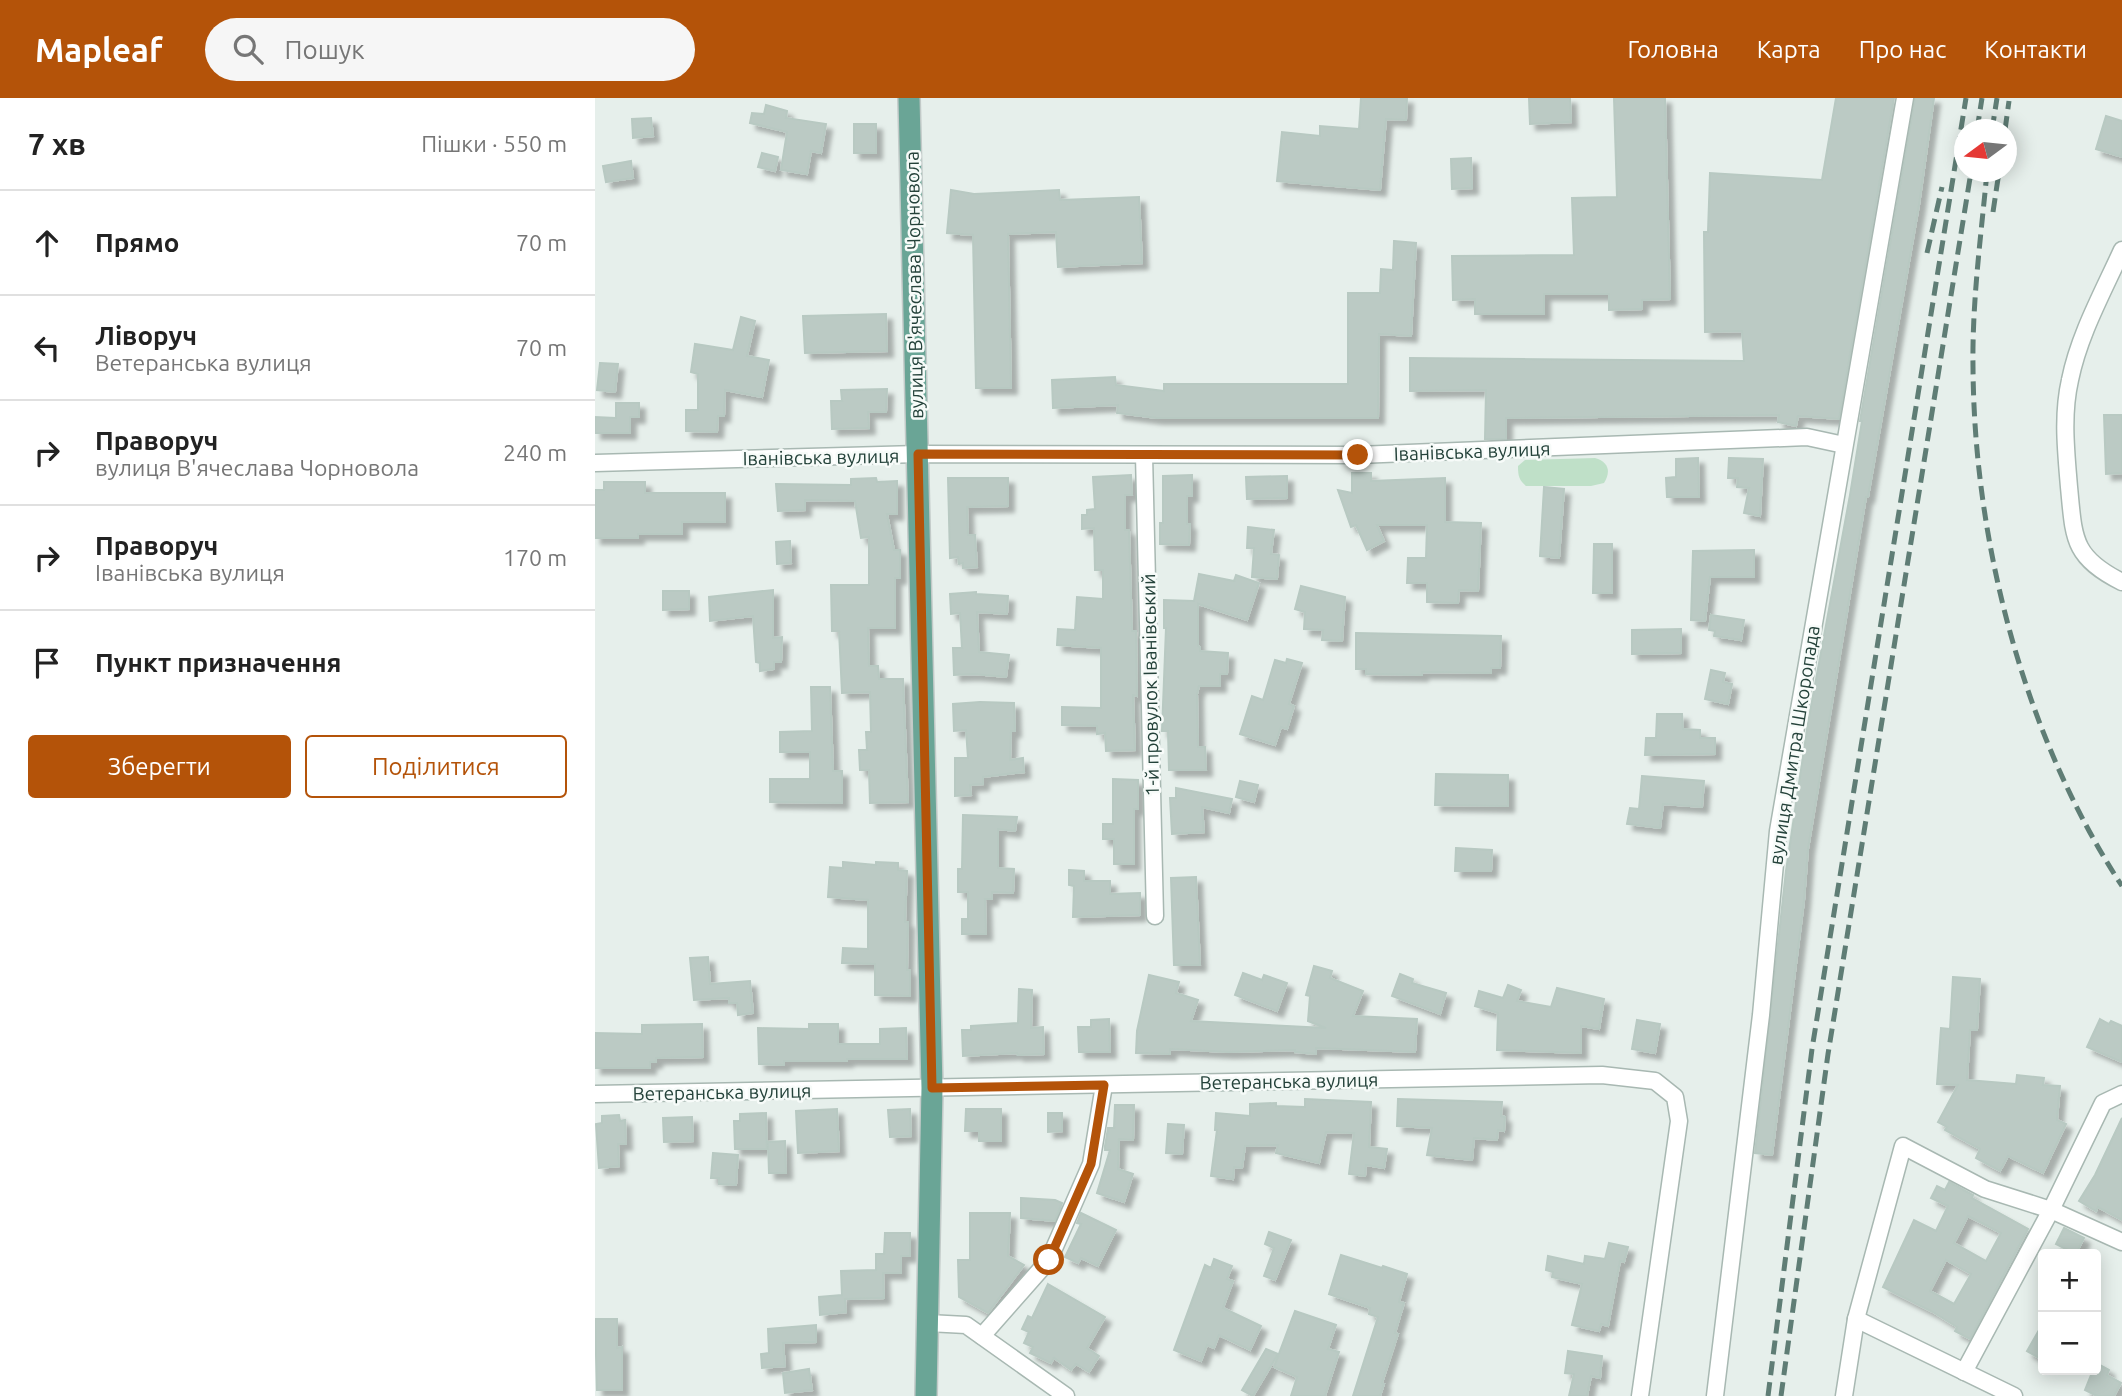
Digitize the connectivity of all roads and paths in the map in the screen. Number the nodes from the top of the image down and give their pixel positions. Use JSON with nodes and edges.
{"nodes":[{"id":1,"x":909,"y":98,"type":"edge"},
{"id":2,"x":1905,"y":98,"type":"edge"},
{"id":3,"x":2122,"y":250,"type":"edge"},
{"id":4,"x":1844,"y":444,"type":"junction"},
{"id":5,"x":918,"y":454,"type":"junction"},
{"id":6,"x":1144,"y":455,"type":"junction"},
{"id":7,"x":595,"y":463,"type":"edge"},
{"id":8,"x":2122,"y":582,"type":"edge"},
{"id":9,"x":1155,"y":916,"type":"dead end"},
{"id":10,"x":1104,"y":1085,"type":"junction"},
{"id":11,"x":932,"y":1088,"type":"junction"},
{"id":12,"x":595,"y":1094,"type":"edge"},
{"id":13,"x":2122,"y":1094,"type":"edge"},
{"id":14,"x":2051,"y":1210,"type":"junction"},
{"id":15,"x":2122,"y":1242,"type":"edge"},
{"id":16,"x":1856,"y":1319,"type":"junction"},
{"id":17,"x":928,"y":1323,"type":"junction"},
{"id":18,"x":982,"y":1336,"type":"junction"},
{"id":19,"x":1964,"y":1372,"type":"junction"},
{"id":20,"x":926,"y":1396,"type":"edge"},
{"id":21,"x":1066,"y":1396,"type":"edge"},
{"id":22,"x":1640,"y":1396,"type":"edge"},
{"id":23,"x":1715,"y":1396,"type":"edge"},
{"id":24,"x":1844,"y":1396,"type":"edge"},
{"id":25,"x":2014,"y":1396,"type":"edge"}],
"edges":[{"from":1,"to":5,"type":"main road","name":"вулиця В'ячеслава Чорновола"},
{"from":2,"to":4,"type":"street","name":"вулиця Дмитра Шкоропада"},
{"from":3,"to":8,"type":"street"},
{"from":4,"to":6,"type":"street","name":"Іванівська вулиця"},
{"from":4,"to":23,"type":"street","name":"вулиця Дмитра Шкоропада"},
{"from":5,"to":6,"type":"street","name":"Іванівська вулиця"},
{"from":5,"to":7,"type":"street","name":"Іванівська вулиця"},
{"from":5,"to":11,"type":"main road","name":"вулиця В'ячеслава Чорновола"},
{"from":6,"to":9,"type":"street","name":"1-й провулок Іванівський"},
{"from":10,"to":11,"type":"street","name":"Ветеранська вулиця"},
{"from":10,"to":18,"type":"street"},
{"from":10,"to":22,"type":"street","name":"Ветеранська вулиця"},
{"from":11,"to":12,"type":"street","name":"Ветеранська вулиця"},
{"from":11,"to":17,"type":"main road","name":"вулиця В'ячеслава Чорновола"},
{"from":13,"to":14,"type":"street"},
{"from":14,"to":15,"type":"street"},
{"from":14,"to":16,"type":"street"},
{"from":14,"to":19,"type":"street"},
{"from":16,"to":19,"type":"street"},
{"from":16,"to":24,"type":"street"},
{"from":17,"to":18,"type":"street"},
{"from":17,"to":20,"type":"main road","name":"вулиця В'ячеслава Чорновола"},
{"from":18,"to":21,"type":"street"},
{"from":19,"to":25,"type":"street"}]}
